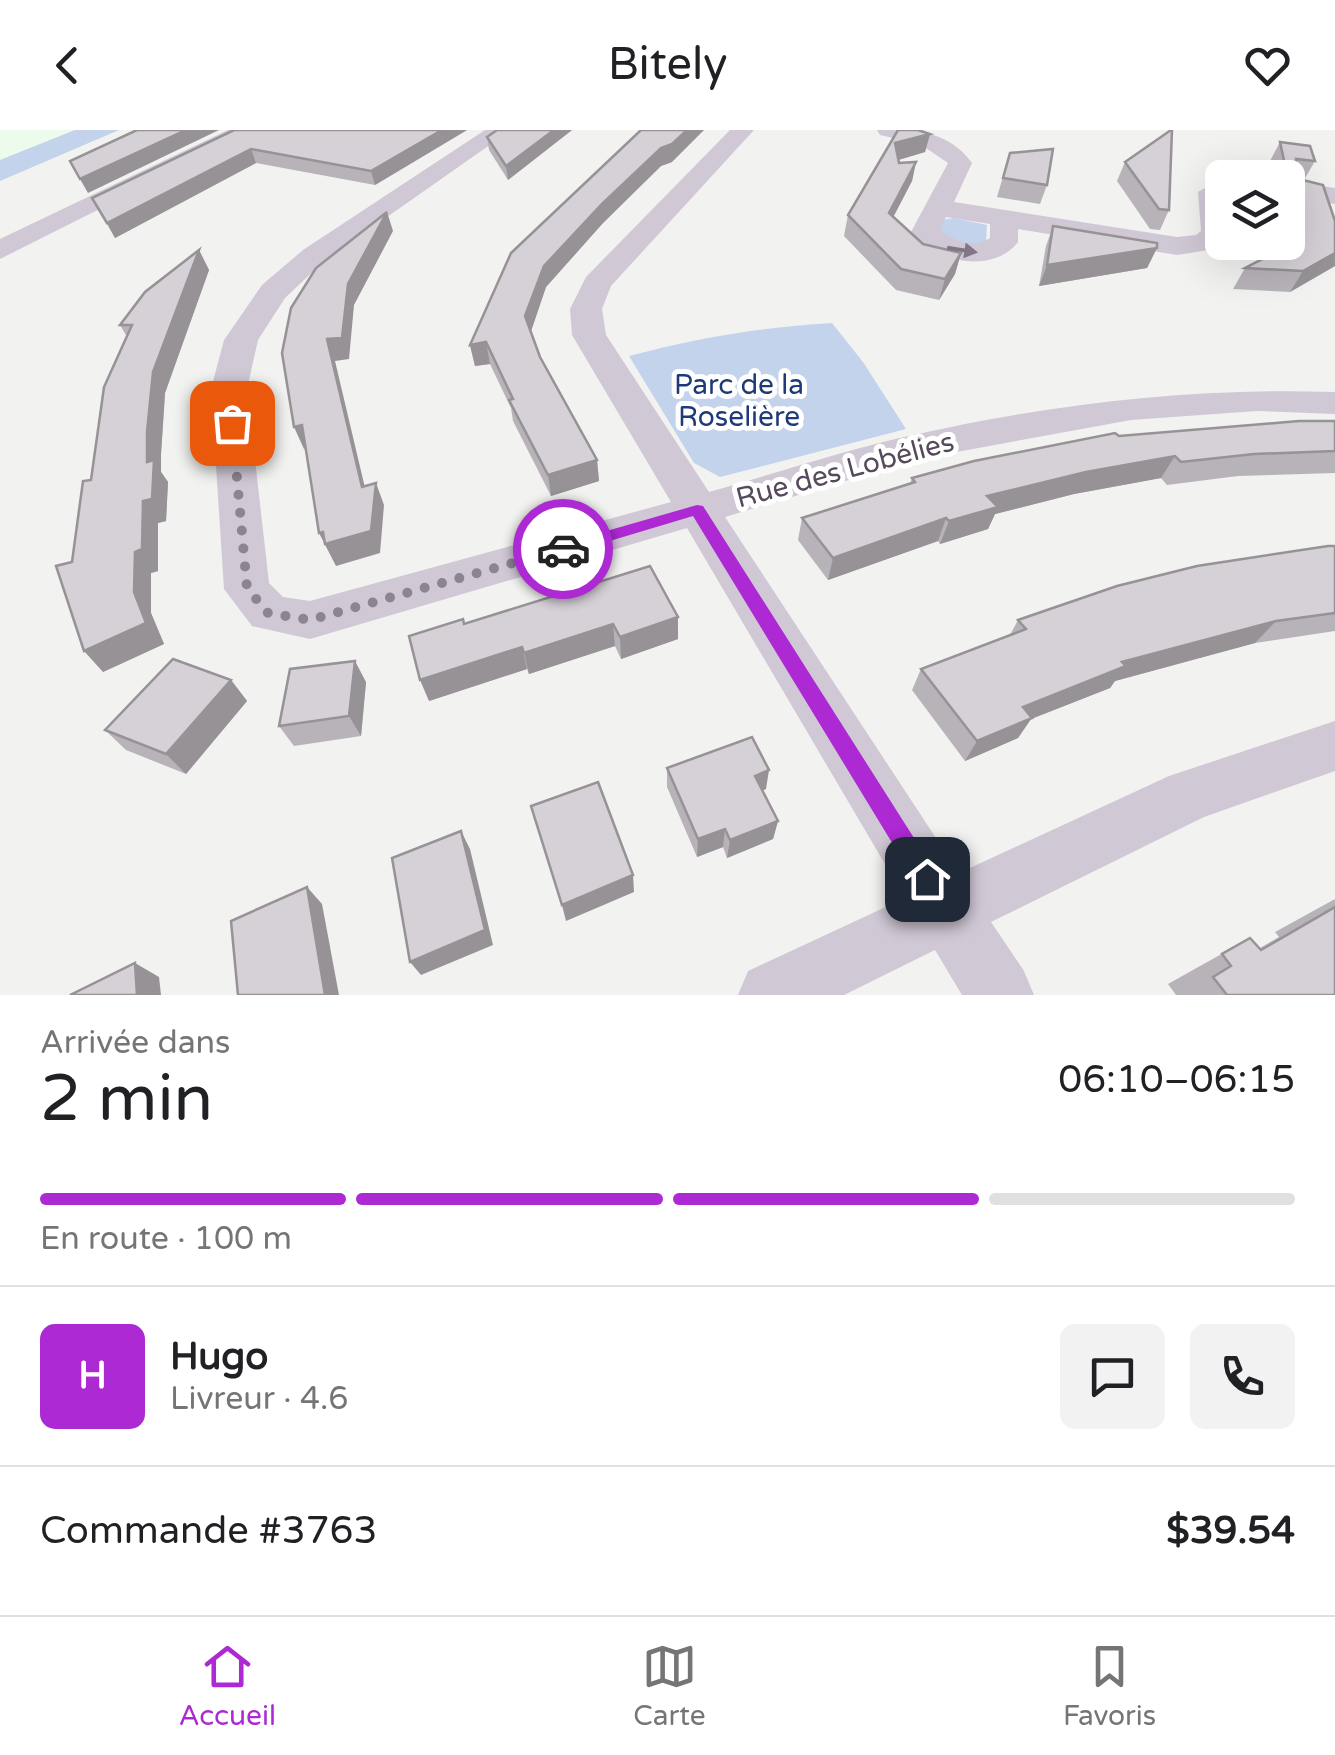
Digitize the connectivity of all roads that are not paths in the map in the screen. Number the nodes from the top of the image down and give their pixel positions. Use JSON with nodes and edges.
{"nodes":[{"id":1,"x":246,"y":130,"type":"edge"},
{"id":2,"x":500,"y":130,"type":"edge"},
{"id":3,"x":743,"y":130,"type":"edge"},
{"id":4,"x":888,"y":130,"type":"edge"},
{"id":5,"x":1305,"y":192,"type":"edge"},
{"id":6,"x":1335,"y":196,"type":"edge"},
{"id":7,"x":938,"y":208,"type":"junction"},
{"id":8,"x":1004,"y":219,"type":"junction"},
{"id":9,"x":1205,"y":243,"type":"edge"},
{"id":10,"x":0,"y":250,"type":"edge"},
{"id":11,"x":1335,"y":403,"type":"edge"},
{"id":12,"x":697,"y":510,"type":"junction"},
{"id":13,"x":1335,"y":746,"type":"edge"},
{"id":14,"x":948,"y":913,"type":"junction"},
{"id":15,"x":772,"y":995,"type":"edge"},
{"id":16,"x":1000,"y":995,"type":"edge"}],
"edges":[{"from":1,"to":10,"type":"street"},
{"from":2,"to":12,"type":"street","name":"Rue des Lobélies"},
{"from":3,"to":12,"type":"street"},
{"from":4,"to":7,"type":"street"},
{"from":5,"to":6,"type":"street"},
{"from":7,"to":8,"type":"street"},
{"from":7,"to":8,"type":"street","one_way":true},
{"from":8,"to":9,"type":"street"},
{"from":11,"to":12,"type":"street","name":"Rue des Lobélies"},
{"from":12,"to":14,"type":"street"},
{"from":13,"to":14,"type":"street"},
{"from":14,"to":15,"type":"street"},
{"from":14,"to":16,"type":"street"}]}
